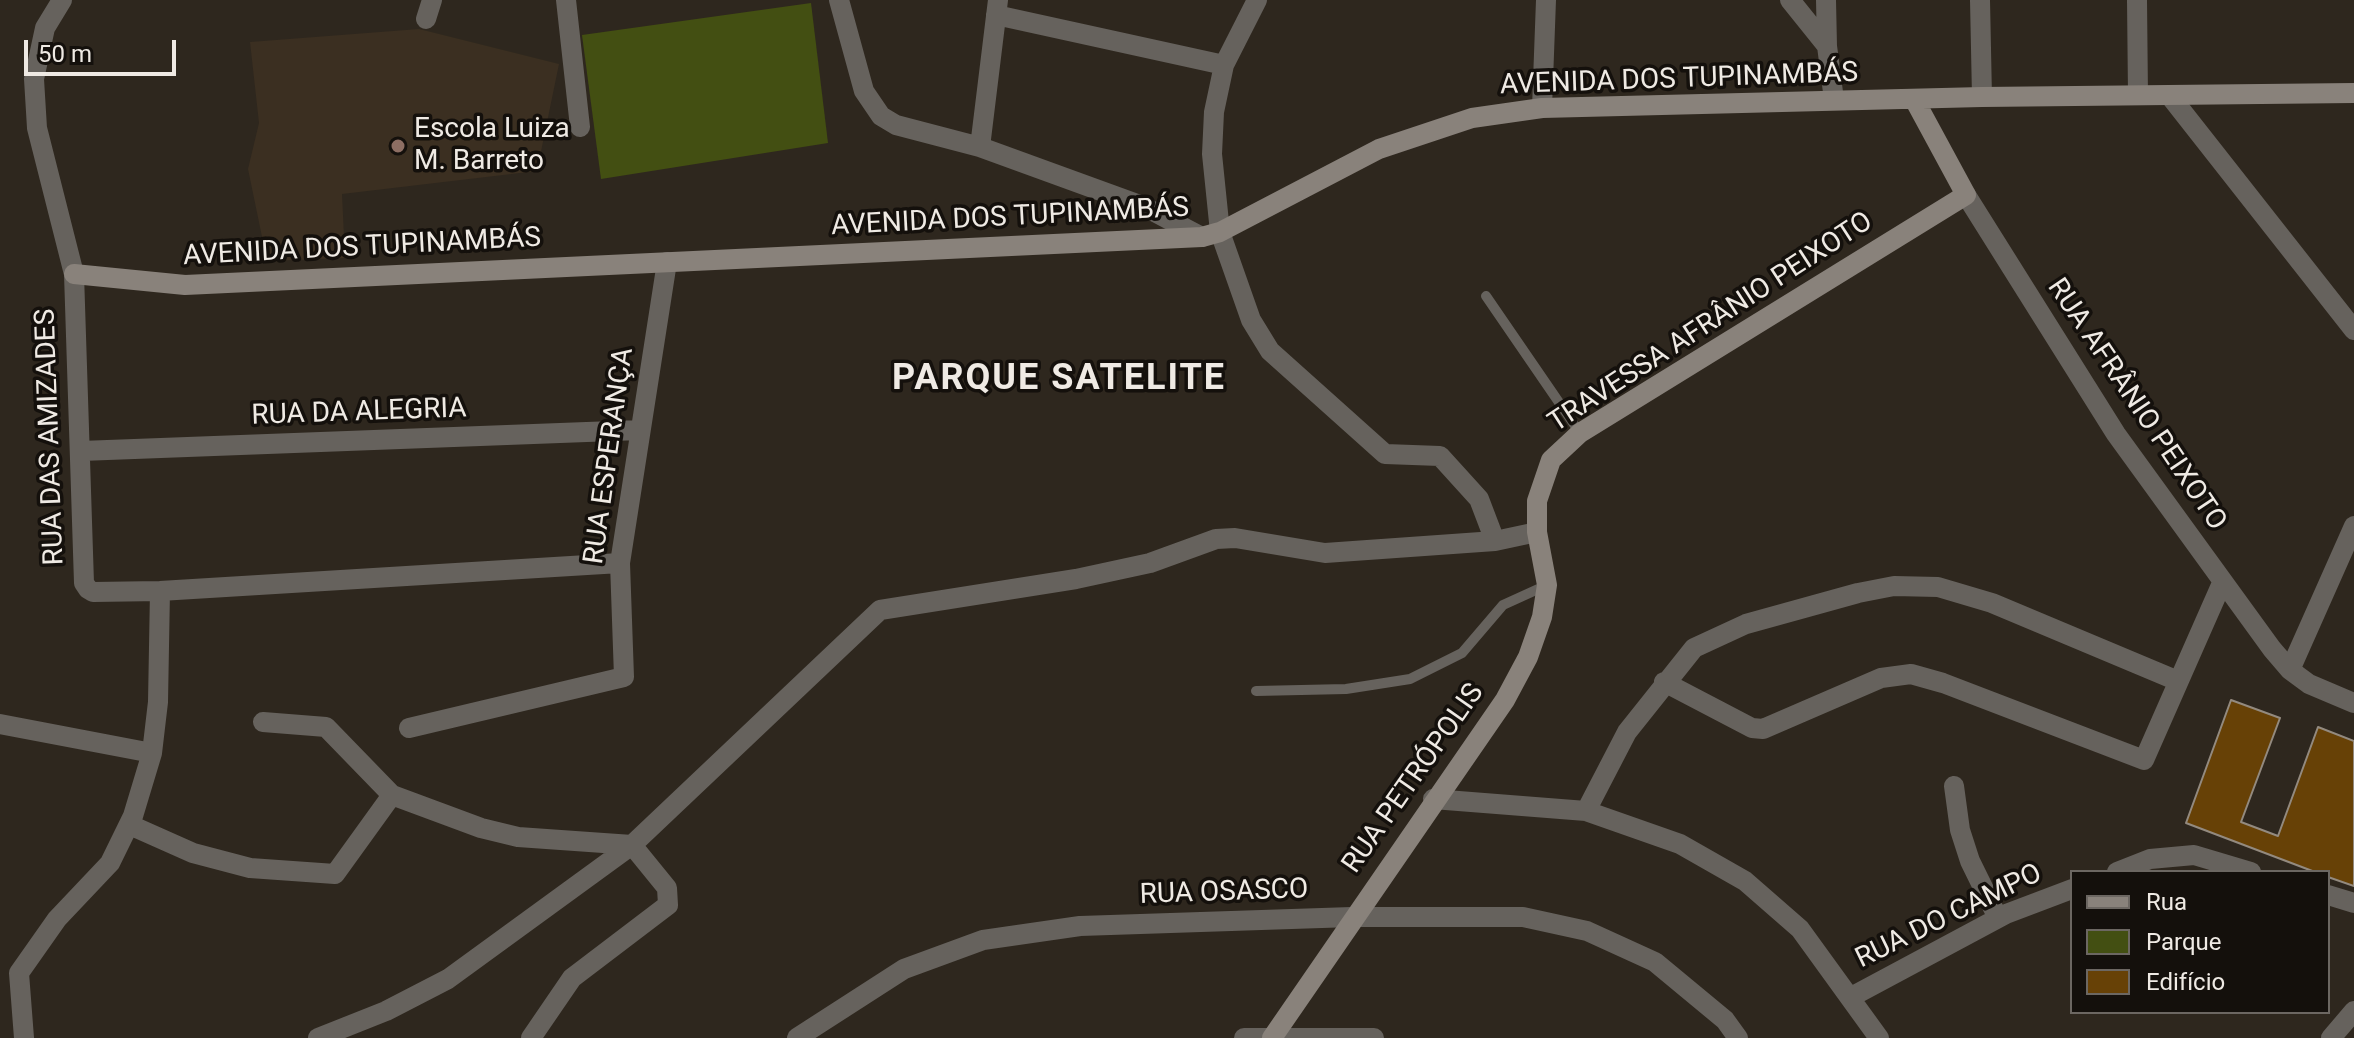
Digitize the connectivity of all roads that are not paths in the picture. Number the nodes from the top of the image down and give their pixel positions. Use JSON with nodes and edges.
{"nodes":[{"id":1,"x":62,"y":0,"type":"edge"},
{"id":2,"x":566,"y":0,"type":"edge"},
{"id":3,"x":839,"y":0,"type":"edge"},
{"id":4,"x":1257,"y":0,"type":"edge"},
{"id":5,"x":1546,"y":0,"type":"edge"},
{"id":6,"x":1790,"y":0,"type":"edge"},
{"id":7,"x":1826,"y":0,"type":"edge"},
{"id":8,"x":1980,"y":0,"type":"edge"},
{"id":9,"x":2137,"y":0,"type":"edge"},
{"id":10,"x":997,"y":8,"type":"edge"},
{"id":11,"x":1827,"y":46,"type":"junction"},
{"id":12,"x":1224,"y":65,"type":"junction"},
{"id":13,"x":2354,"y":93,"type":"edge"},
{"id":14,"x":2138,"y":95,"type":"junction"},
{"id":15,"x":2170,"y":96,"type":"junction"},
{"id":16,"x":1982,"y":97,"type":"junction"},
{"id":17,"x":1914,"y":99,"type":"junction"},
{"id":18,"x":1834,"y":100,"type":"junction"},
{"id":19,"x":1542,"y":108,"type":"junction"},
{"id":20,"x":580,"y":127,"type":"dead end"},
{"id":21,"x":980,"y":147,"type":"junction"},
{"id":22,"x":1966,"y":195,"type":"junction"},
{"id":23,"x":1145,"y":207,"type":"junction"},
{"id":24,"x":1211,"y":234,"type":"junction"},
{"id":25,"x":1161,"y":239,"type":"junction"},
{"id":26,"x":667,"y":262,"type":"junction"},
{"id":27,"x":74,"y":274,"type":"junction"},
{"id":28,"x":1486,"y":296,"type":"dead end"},
{"id":29,"x":2354,"y":330,"type":"edge"},
{"id":30,"x":640,"y":430,"type":"junction"},
{"id":31,"x":1580,"y":433,"type":"junction"},
{"id":32,"x":81,"y":451,"type":"junction"},
{"id":33,"x":2354,"y":526,"type":"edge"},
{"id":34,"x":1537,"y":532,"type":"junction"},
{"id":35,"x":1495,"y":541,"type":"junction"},
{"id":36,"x":620,"y":563,"type":"junction"},
{"id":37,"x":2222,"y":583,"type":"junction"},
{"id":38,"x":1547,"y":585,"type":"junction"},
{"id":39,"x":160,"y":591,"type":"junction"},
{"id":40,"x":2290,"y":670,"type":"junction"},
{"id":41,"x":2178,"y":681,"type":"junction"},
{"id":42,"x":1664,"y":682,"type":"junction"},
{"id":43,"x":1256,"y":691,"type":"dead end"},
{"id":44,"x":2354,"y":703,"type":"edge"},
{"id":45,"x":263,"y":722,"type":"dead end"},
{"id":46,"x":0,"y":724,"type":"edge"},
{"id":47,"x":409,"y":728,"type":"dead end"},
{"id":48,"x":152,"y":753,"type":"junction"},
{"id":49,"x":1954,"y":786,"type":"dead end"},
{"id":50,"x":392,"y":795,"type":"junction"},
{"id":51,"x":1433,"y":799,"type":"junction"},
{"id":52,"x":1586,"y":811,"type":"junction"},
{"id":53,"x":130,"y":825,"type":"junction"},
{"id":54,"x":632,"y":845,"type":"junction"},
{"id":55,"x":2122,"y":870,"type":"edge"},
{"id":56,"x":2244,"y":870,"type":"edge"},
{"id":57,"x":2070,"y":890,"type":"edge"},
{"id":58,"x":2330,"y":896,"type":"edge"},
{"id":59,"x":2354,"y":903,"type":"edge"},
{"id":60,"x":1352,"y":917,"type":"junction"},
{"id":61,"x":1998,"y":918,"type":"junction"},
{"id":62,"x":1851,"y":997,"type":"junction"},
{"id":63,"x":2354,"y":1011,"type":"edge"},
{"id":64,"x":1272,"y":1037,"type":"edge"},
{"id":65,"x":24,"y":1038,"type":"edge"},
{"id":66,"x":318,"y":1038,"type":"edge"},
{"id":67,"x":531,"y":1038,"type":"edge"},
{"id":68,"x":797,"y":1038,"type":"edge"},
{"id":69,"x":1244,"y":1038,"type":"edge"},
{"id":70,"x":1374,"y":1038,"type":"edge"},
{"id":71,"x":1738,"y":1038,"type":"edge"},
{"id":72,"x":1879,"y":1038,"type":"edge"},
{"id":73,"x":2331,"y":1038,"type":"edge"}],
"edges":[{"from":1,"to":27,"type":"street","name":"RUA DAS AMIZADES"},
{"from":2,"to":20,"type":"street"},
{"from":3,"to":21,"type":"street"},
{"from":4,"to":12,"type":"street"},
{"from":5,"to":19,"type":"street"},
{"from":6,"to":11,"type":"street"},
{"from":7,"to":11,"type":"street"},
{"from":8,"to":16,"type":"street"},
{"from":9,"to":14,"type":"street"},
{"from":10,"to":12,"type":"street"},
{"from":10,"to":21,"type":"street"},
{"from":11,"to":18,"type":"street"},
{"from":12,"to":24,"type":"street"},
{"from":13,"to":15,"type":"street","name":"AVENIDA DOS TUPINAMBÁS"},
{"from":14,"to":15,"type":"street","name":"AVENIDA DOS TUPINAMBÁS"},
{"from":14,"to":16,"type":"street","name":"AVENIDA DOS TUPINAMBÁS"},
{"from":15,"to":29,"type":"street"},
{"from":16,"to":17,"type":"street","name":"AVENIDA DOS TUPINAMBÁS"},
{"from":17,"to":18,"type":"street","name":"AVENIDA DOS TUPINAMBÁS"},
{"from":17,"to":22,"type":"street","name":"RUA AFRÂNIO PEIXOTO"},
{"from":18,"to":19,"type":"street","name":"AVENIDA DOS TUPINAMBÁS"},
{"from":19,"to":24,"type":"street","name":"AVENIDA DOS TUPINAMBÁS"},
{"from":21,"to":23,"type":"street"},
{"from":22,"to":31,"type":"street","name":"TRAVESSA AFRÂNIO PEIXOTO"},
{"from":22,"to":37,"type":"street","name":"RUA AFRÂNIO PEIXOTO"},
{"from":23,"to":24,"type":"street"},
{"from":23,"to":25,"type":"street"},
{"from":24,"to":25,"type":"street","name":"AVENIDA DOS TUPINAMBÁS"},
{"from":24,"to":35,"type":"street"},
{"from":25,"to":26,"type":"street","name":"AVENIDA DOS TUPINAMBÁS"},
{"from":26,"to":27,"type":"street","name":"AVENIDA DOS TUPINAMBÁS"},
{"from":26,"to":30,"type":"street","name":"RUA ESPERANÇA"},
{"from":27,"to":32,"type":"street","name":"RUA DAS AMIZADES"},
{"from":28,"to":31,"type":"lane"},
{"from":30,"to":32,"type":"street","name":"RUA DA ALEGRIA"},
{"from":30,"to":36,"type":"street","name":"RUA ESPERANÇA"},
{"from":31,"to":34,"type":"street","name":"TRAVESSA AFRÂNIO PEIXOTO"},
{"from":32,"to":39,"type":"street","name":"RUA DAS AMIZADES"},
{"from":33,"to":40,"type":"street"},
{"from":34,"to":35,"type":"street"},
{"from":34,"to":38,"type":"street","name":"RUA PETRÓPOLIS"},
{"from":35,"to":54,"type":"street"},
{"from":36,"to":39,"type":"street","name":"RUA DAS AMIZADES"},
{"from":36,"to":47,"type":"street","name":"RUA ESPERANÇA"},
{"from":37,"to":40,"type":"street","name":"RUA AFRÂNIO PEIXOTO"},
{"from":37,"to":41,"type":"street"},
{"from":38,"to":43,"type":"lane"},
{"from":38,"to":51,"type":"street","name":"RUA PETRÓPOLIS"},
{"from":39,"to":48,"type":"street"},
{"from":40,"to":44,"type":"street","name":"RUA AFRÂNIO PEIXOTO"},
{"from":41,"to":42,"type":"street"},
{"from":41,"to":42,"type":"street"},
{"from":42,"to":52,"type":"street"},
{"from":45,"to":50,"type":"street"},
{"from":46,"to":48,"type":"street"},
{"from":48,"to":53,"type":"street"},
{"from":49,"to":61,"type":"street"},
{"from":50,"to":53,"type":"street"},
{"from":50,"to":54,"type":"street"},
{"from":51,"to":52,"type":"street"},
{"from":51,"to":60,"type":"street","name":"RUA PETRÓPOLIS"},
{"from":52,"to":62,"type":"street"},
{"from":53,"to":65,"type":"street"},
{"from":54,"to":66,"type":"street"},
{"from":54,"to":67,"type":"street"},
{"from":55,"to":56,"type":"street"},
{"from":57,"to":61,"type":"street","name":"RUA DO CAMPO"},
{"from":58,"to":59,"type":"street"},
{"from":60,"to":64,"type":"street","name":"RUA PETRÓPOLIS"},
{"from":60,"to":68,"type":"street","name":"RUA OSASCO"},
{"from":60,"to":71,"type":"street","name":"RUA OSASCO"},
{"from":61,"to":62,"type":"street","name":"RUA DO CAMPO"},
{"from":62,"to":72,"type":"street"},
{"from":63,"to":73,"type":"street"},
{"from":64,"to":69,"type":"street"},
{"from":64,"to":70,"type":"street"}]}
